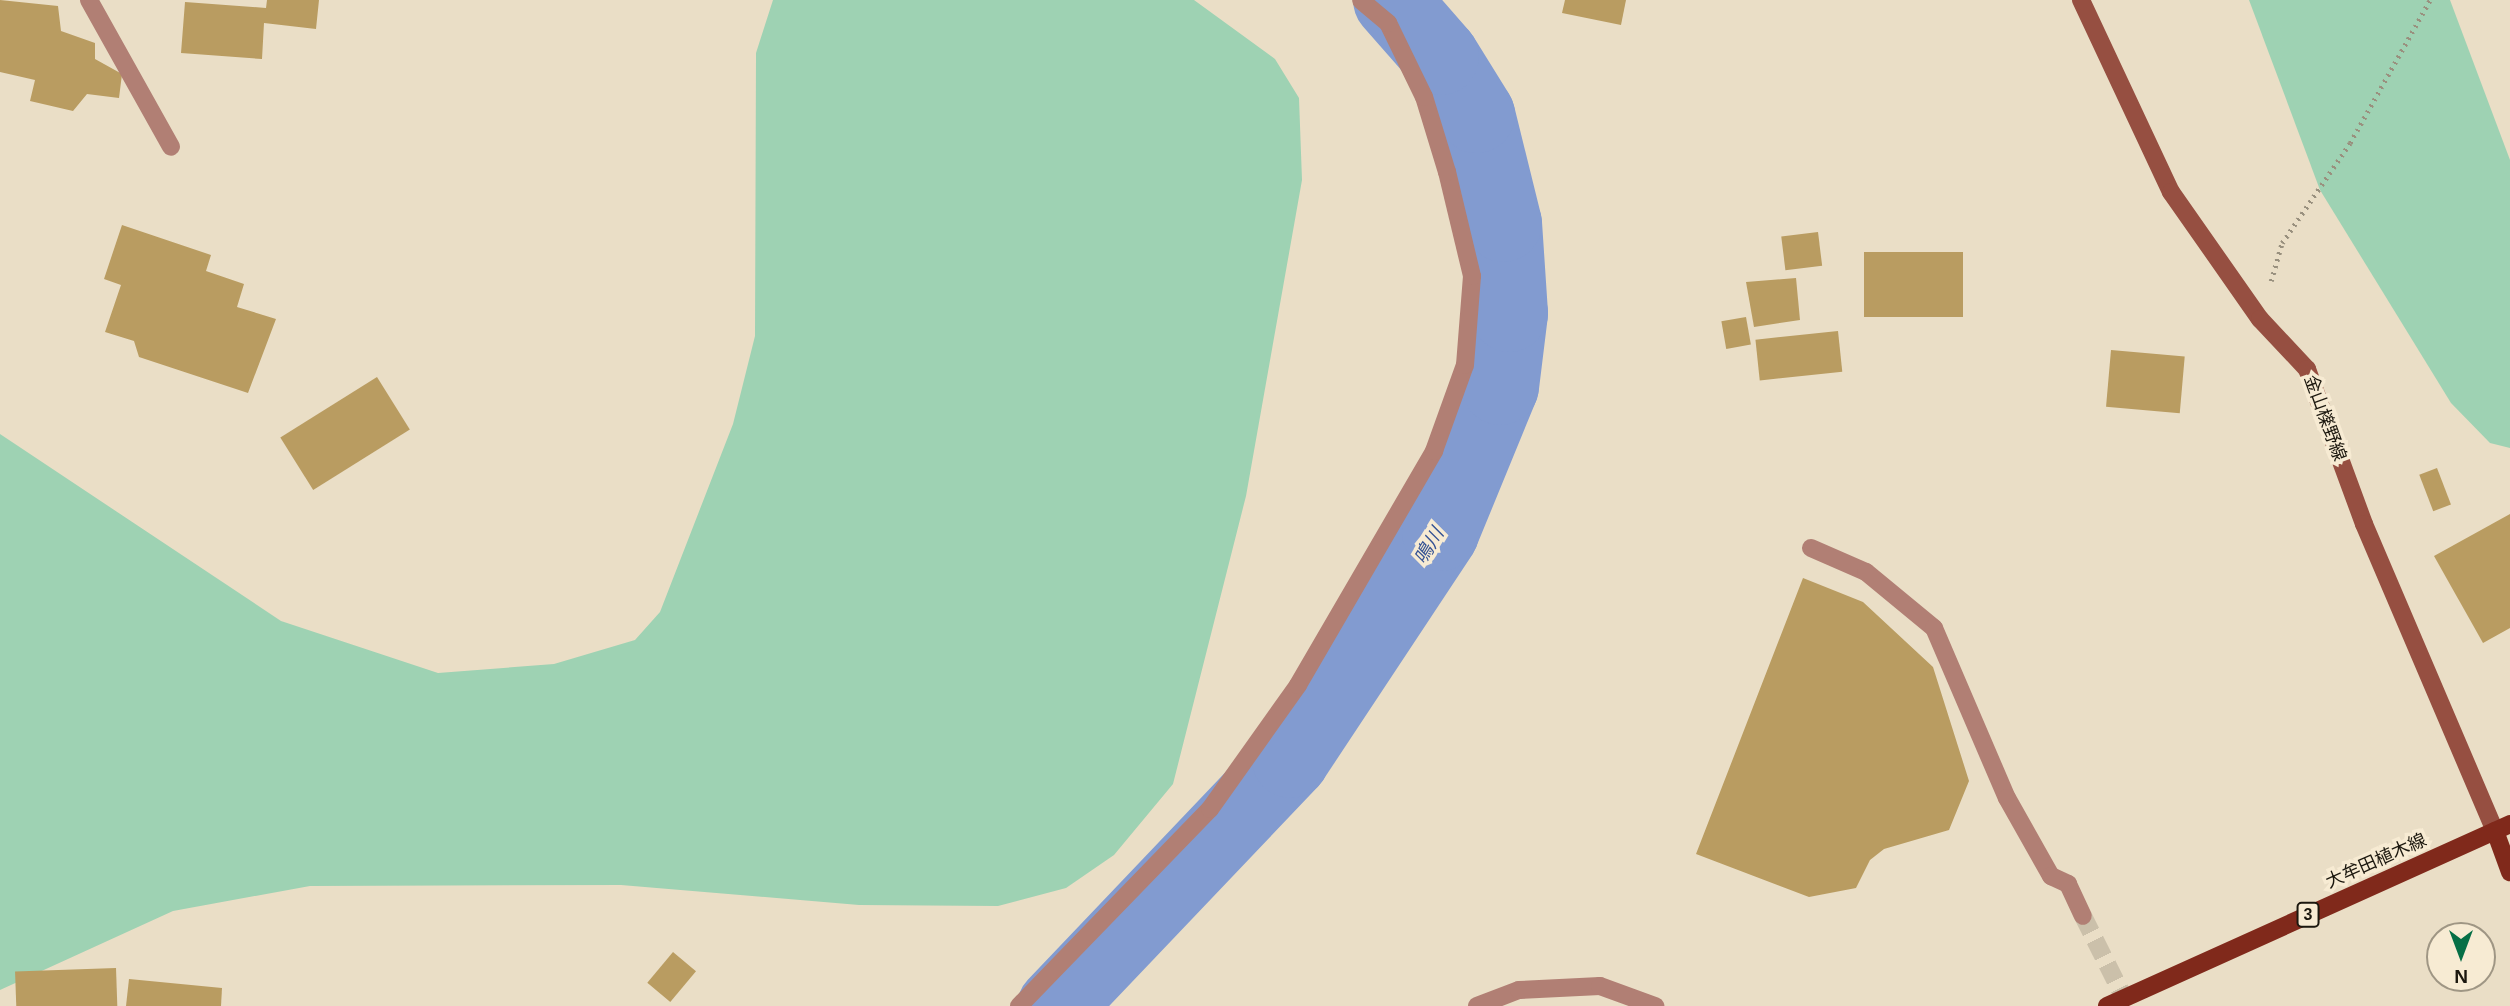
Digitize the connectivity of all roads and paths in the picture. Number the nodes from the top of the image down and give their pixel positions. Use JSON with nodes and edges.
{"nodes":[{"id":1,"x":89,"y":0,"type":"edge"},
{"id":2,"x":1362,"y":0,"type":"edge"},
{"id":3,"x":2081,"y":0,"type":"edge"},
{"id":4,"x":2430,"y":0,"type":"edge"},
{"id":5,"x":171,"y":147,"type":"dead end"},
{"id":6,"x":2260,"y":319,"type":"junction"},
{"id":7,"x":1811,"y":548,"type":"dead end"},
{"id":8,"x":2502,"y":827,"type":"edge"},
{"id":9,"x":2510,"y":872,"type":"edge"},
{"id":10,"x":2083,"y":915,"type":"tunnel mouth"},
{"id":11,"x":1019,"y":1006,"type":"edge"},
{"id":12,"x":1477,"y":1006,"type":"edge"},
{"id":13,"x":1656,"y":1006,"type":"edge"},
{"id":14,"x":2107,"y":1006,"type":"edge"}],
"edges":[{"from":1,"to":5,"type":"street"},
{"from":2,"to":11,"type":"street"},
{"from":3,"to":6,"type":"main road","name":"金山檪野線"},
{"from":4,"to":6,"type":"path"},
{"from":6,"to":8,"type":"main road","name":"金山檪野線"},
{"from":7,"to":10,"type":"street"},
{"from":8,"to":9,"type":"main road"},
{"from":8,"to":14,"type":"main road","name":"大牟田植木線","number":"3"},
{"from":12,"to":13,"type":"street"}]}
